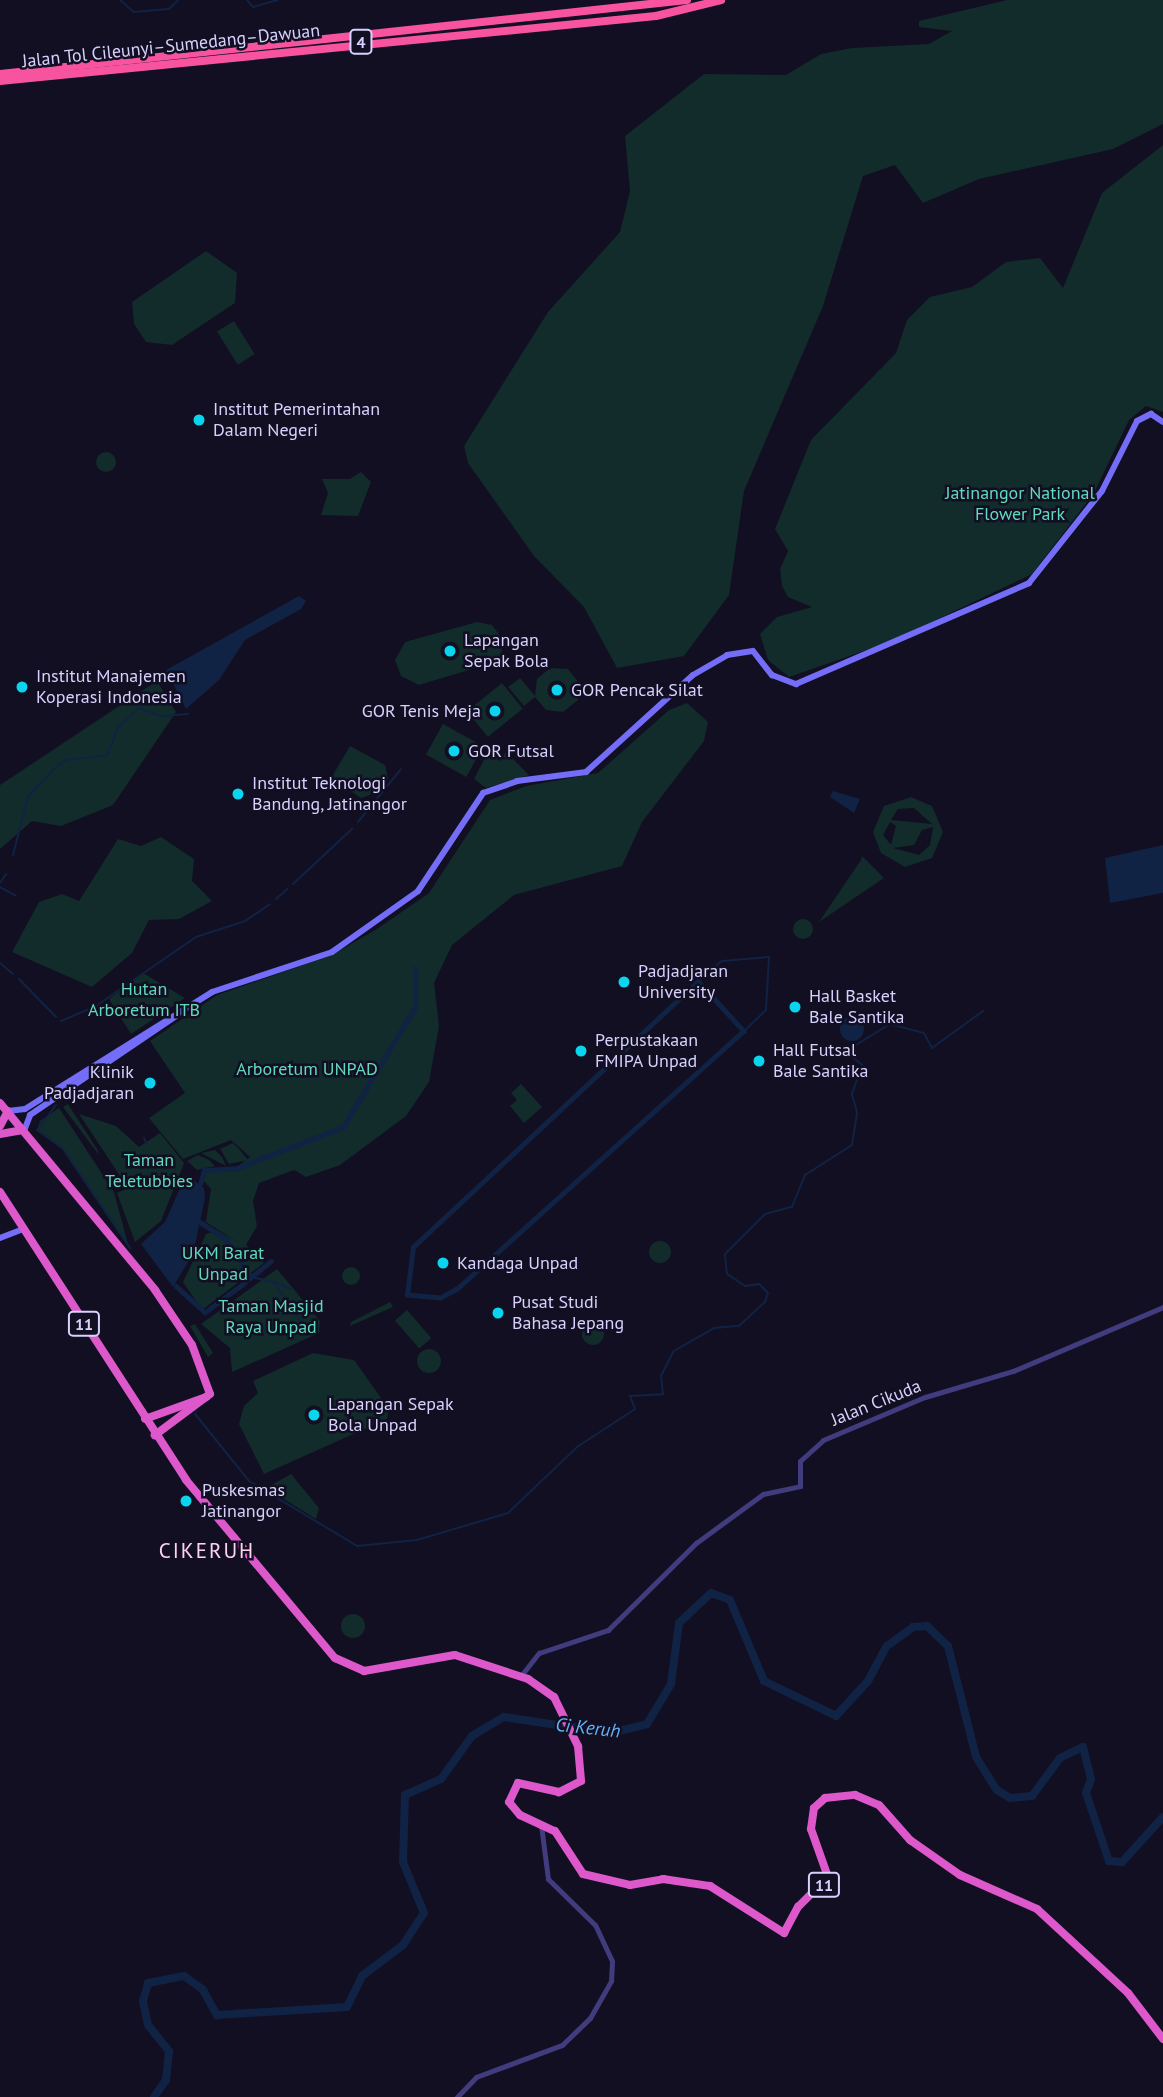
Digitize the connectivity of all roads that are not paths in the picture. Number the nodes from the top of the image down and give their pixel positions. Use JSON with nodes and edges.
{"nodes":[{"id":1,"x":687,"y":0,"type":"edge"},
{"id":2,"x":720,"y":0,"type":"edge"},
{"id":3,"x":0,"y":74,"type":"edge"},
{"id":4,"x":0,"y":81,"type":"edge"},
{"id":5,"x":1163,"y":422,"type":"edge"},
{"id":6,"x":179,"y":1013,"type":"junction"},
{"id":7,"x":0,"y":1103,"type":"edge"},
{"id":8,"x":8,"y":1111,"type":"junction"},
{"id":9,"x":0,"y":1126,"type":"edge"},
{"id":10,"x":24,"y":1130,"type":"junction"},
{"id":11,"x":0,"y":1134,"type":"edge"},
{"id":12,"x":0,"y":1192,"type":"edge"},
{"id":13,"x":16,"y":1219,"type":"junction"},
{"id":14,"x":23,"y":1229,"type":"junction"},
{"id":15,"x":9,"y":1231,"type":"junction"},
{"id":16,"x":0,"y":1238,"type":"edge"},
{"id":17,"x":1163,"y":1307,"type":"edge"},
{"id":18,"x":206,"y":1397,"type":"junction"},
{"id":19,"x":145,"y":1419,"type":"junction"},
{"id":20,"x":155,"y":1435,"type":"junction"},
{"id":21,"x":520,"y":1677,"type":"junction"},
{"id":22,"x":541,"y":1824,"type":"junction"},
{"id":23,"x":1163,"y":2039,"type":"edge"},
{"id":24,"x":457,"y":2097,"type":"edge"}],
"edges":[{"from":1,"to":3,"type":"highway","name":"Jalan Tol Cileunyi–Sumedang–Dawuan","number":"4"},
{"from":2,"to":4,"type":"highway","name":"Jalan Tol Cileunyi–Sumedang–Dawuan","number":"4"},
{"from":5,"to":6,"type":"main road"},
{"from":6,"to":8,"type":"main road"},
{"from":6,"to":10,"type":"main road"},
{"from":7,"to":8,"type":"highway"},
{"from":8,"to":9,"type":"highway"},
{"from":8,"to":10,"type":"highway"},
{"from":10,"to":11,"type":"highway"},
{"from":10,"to":18,"type":"highway"},
{"from":12,"to":13,"type":"highway","number":"11"},
{"from":13,"to":14,"type":"highway","number":"11"},
{"from":13,"to":15,"type":"main road"},
{"from":14,"to":15,"type":"main road"},
{"from":14,"to":19,"type":"highway","number":"11"},
{"from":15,"to":16,"type":"main road"},
{"from":17,"to":21,"type":"street","name":"Jalan Cikuda"},
{"from":18,"to":19,"type":"highway"},
{"from":18,"to":20,"type":"highway"},
{"from":19,"to":20,"type":"highway","number":"11"},
{"from":20,"to":21,"type":"highway","number":"11"},
{"from":21,"to":22,"type":"highway","number":"11"},
{"from":22,"to":23,"type":"highway","number":"11"},
{"from":22,"to":24,"type":"street"}]}
